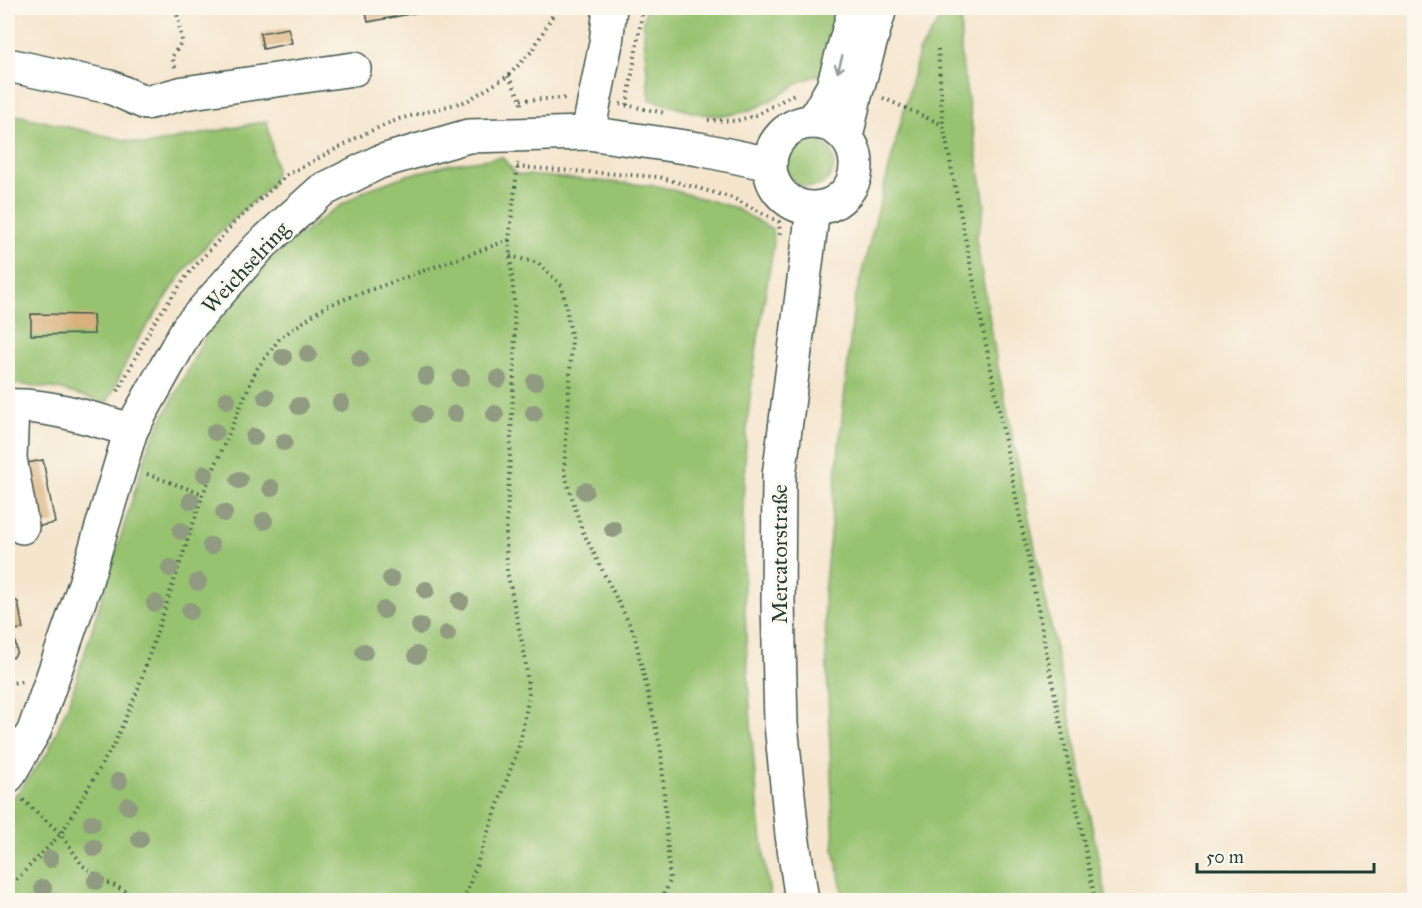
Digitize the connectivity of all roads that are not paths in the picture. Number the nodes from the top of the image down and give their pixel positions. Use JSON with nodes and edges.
{"nodes":[{"id":1,"x":610,"y":8,"type":"edge"},
{"id":2,"x":855,"y":8,"type":"edge"},
{"id":3,"x":880,"y":8,"type":"edge"},
{"id":4,"x":8,"y":65,"type":"edge"},
{"id":5,"x":354,"y":69,"type":"dead end"},
{"id":6,"x":813,"y":122,"type":"junction"},
{"id":7,"x":588,"y":133,"type":"junction"},
{"id":8,"x":846,"y":137,"type":"junction"},
{"id":9,"x":770,"y":164,"type":"junction"},
{"id":10,"x":813,"y":208,"type":"junction"},
{"id":11,"x":10,"y":406,"type":"edge"},
{"id":12,"x":131,"y":430,"type":"junction"},
{"id":13,"x":22,"y":527,"type":"dead end"},
{"id":14,"x":13,"y":786,"type":"edge"},
{"id":15,"x":802,"y":900,"type":"edge"}],
"edges":[{"from":1,"to":7,"type":"street"},
{"from":2,"to":6,"type":"street","one_way":true},
{"from":3,"to":8,"type":"street"},
{"from":4,"to":5,"type":"street"},
{"from":6,"to":8,"type":"street"},
{"from":6,"to":9,"type":"street"},
{"from":7,"to":9,"type":"street","name":"Weichselring"},
{"from":7,"to":12,"type":"street","name":"Weichselring"},
{"from":8,"to":10,"type":"street"},
{"from":9,"to":10,"type":"street"},
{"from":10,"to":15,"type":"street","name":"Mercatorstraße"},
{"from":11,"to":12,"type":"street"},
{"from":11,"to":13,"type":"street"},
{"from":12,"to":14,"type":"street","name":"Weichselring"}]}
